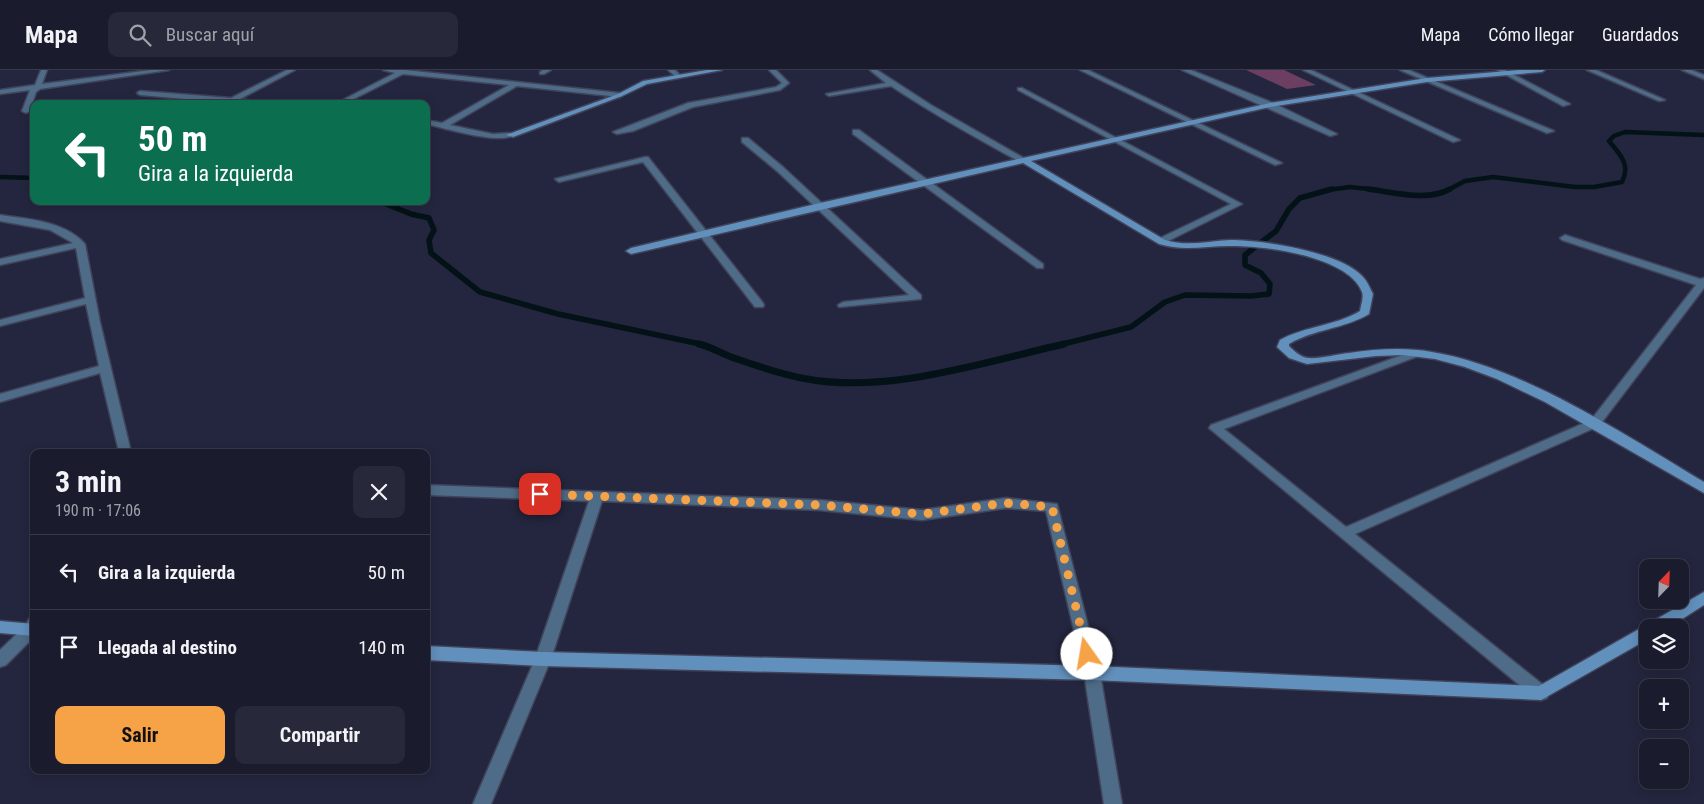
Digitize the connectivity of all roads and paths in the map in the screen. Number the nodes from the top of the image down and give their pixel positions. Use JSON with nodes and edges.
{"nodes":[{"id":1,"x":44,"y":70,"type":"edge"},
{"id":2,"x":166,"y":70,"type":"edge"},
{"id":3,"x":292,"y":70,"type":"edge"},
{"id":4,"x":386,"y":70,"type":"edge"},
{"id":5,"x":671,"y":70,"type":"edge"},
{"id":6,"x":719,"y":70,"type":"edge"},
{"id":7,"x":772,"y":70,"type":"edge"},
{"id":8,"x":873,"y":70,"type":"edge"},
{"id":9,"x":1082,"y":70,"type":"edge"},
{"id":10,"x":1186,"y":70,"type":"edge"},
{"id":11,"x":1306,"y":70,"type":"edge"},
{"id":12,"x":1403,"y":70,"type":"edge"},
{"id":13,"x":1542,"y":70,"type":"edge"},
{"id":14,"x":1590,"y":70,"type":"edge"},
{"id":15,"x":1685,"y":70,"type":"edge"},
{"id":16,"x":405,"y":71,"type":"edge"},
{"id":17,"x":1502,"y":71,"type":"edge"},
{"id":18,"x":679,"y":77,"type":"junction"},
{"id":19,"x":1704,"y":77,"type":"edge"},
{"id":20,"x":1427,"y":80,"type":"junction"},
{"id":21,"x":891,"y":84,"type":"junction"},
{"id":22,"x":514,"y":85,"type":"junction"},
{"id":23,"x":38,"y":87,"type":"junction"},
{"id":24,"x":1020,"y":89,"type":"dead end"},
{"id":25,"x":1354,"y":91,"type":"junction"},
{"id":26,"x":0,"y":92,"type":"edge"},
{"id":27,"x":140,"y":93,"type":"dead end"},
{"id":28,"x":829,"y":94,"type":"dead end"},
{"id":29,"x":620,"y":95,"type":"junction"},
{"id":30,"x":220,"y":100,"type":"edge"},
{"id":31,"x":233,"y":100,"type":"edge"},
{"id":32,"x":346,"y":100,"type":"edge"},
{"id":33,"x":1661,"y":100,"type":"dead end"},
{"id":34,"x":1566,"y":104,"type":"dead end"},
{"id":35,"x":1270,"y":105,"type":"junction"},
{"id":36,"x":26,"y":111,"type":"dead end"},
{"id":37,"x":1190,"y":122,"type":"junction"},
{"id":38,"x":430,"y":123,"type":"edge"},
{"id":39,"x":444,"y":125,"type":"junction"},
{"id":40,"x":1550,"y":131,"type":"dead end"},
{"id":41,"x":617,"y":132,"type":"dead end"},
{"id":42,"x":856,"y":132,"type":"dead end"},
{"id":43,"x":1333,"y":134,"type":"dead end"},
{"id":44,"x":745,"y":140,"type":"dead end"},
{"id":45,"x":1118,"y":140,"type":"junction"},
{"id":46,"x":1456,"y":140,"type":"dead end"},
{"id":47,"x":1024,"y":161,"type":"junction"},
{"id":48,"x":1278,"y":163,"type":"dead end"},
{"id":49,"x":559,"y":179,"type":"dead end"},
{"id":50,"x":926,"y":183,"type":"junction"},
{"id":51,"x":820,"y":206,"type":"junction"},
{"id":52,"x":0,"y":218,"type":"edge"},
{"id":53,"x":706,"y":234,"type":"junction"},
{"id":54,"x":1564,"y":238,"type":"dead end"},
{"id":55,"x":1161,"y":241,"type":"junction"},
{"id":56,"x":80,"y":244,"type":"junction"},
{"id":57,"x":630,"y":251,"type":"dead end"},
{"id":58,"x":0,"y":262,"type":"edge"},
{"id":59,"x":1040,"y":266,"type":"dead end"},
{"id":60,"x":1703,"y":283,"type":"edge"},
{"id":61,"x":89,"y":300,"type":"junction"},
{"id":62,"x":759,"y":305,"type":"dead end"},
{"id":63,"x":843,"y":306,"type":"dead end"},
{"id":64,"x":0,"y":323,"type":"edge"},
{"id":65,"x":1417,"y":353,"type":"junction"},
{"id":66,"x":104,"y":368,"type":"junction"},
{"id":67,"x":0,"y":398,"type":"edge"},
{"id":68,"x":1595,"y":423,"type":"junction"},
{"id":69,"x":124,"y":449,"type":"edge"},
{"id":70,"x":1704,"y":488,"type":"edge"},
{"id":71,"x":430,"y":490,"type":"edge"},
{"id":72,"x":597,"y":496,"type":"junction"},
{"id":73,"x":1345,"y":533,"type":"junction"},
{"id":74,"x":1704,"y":598,"type":"edge"},
{"id":75,"x":1669,"y":619,"type":"edge"},
{"id":76,"x":0,"y":627,"type":"edge"},
{"id":77,"x":30,"y":627,"type":"edge"},
{"id":78,"x":30,"y":630,"type":"edge"},
{"id":79,"x":1639,"y":636,"type":"edge"},
{"id":80,"x":430,"y":653,"type":"edge"},
{"id":81,"x":543,"y":659,"type":"junction"},
{"id":82,"x":0,"y":660,"type":"edge"},
{"id":83,"x":1092,"y":673,"type":"junction"},
{"id":84,"x":1541,"y":693,"type":"junction"},
{"id":85,"x":482,"y":804,"type":"edge"},
{"id":86,"x":1113,"y":804,"type":"edge"}],
"edges":[{"from":1,"to":23,"type":"street"},
{"from":2,"to":23,"type":"street"},
{"from":3,"to":31,"type":"street"},
{"from":4,"to":16,"type":"street"},
{"from":5,"to":18,"type":"street"},
{"from":6,"to":18,"type":"street"},
{"from":7,"to":41,"type":"street"},
{"from":8,"to":21,"type":"street"},
{"from":9,"to":37,"type":"street"},
{"from":10,"to":35,"type":"street"},
{"from":11,"to":25,"type":"street"},
{"from":12,"to":20,"type":"street"},
{"from":13,"to":17,"type":"street"},
{"from":14,"to":33,"type":"street"},
{"from":15,"to":19,"type":"street"},
{"from":16,"to":22,"type":"street"},
{"from":16,"to":32,"type":"street"},
{"from":17,"to":20,"type":"street"},
{"from":17,"to":34,"type":"street"},
{"from":18,"to":29,"type":"street"},
{"from":20,"to":25,"type":"street"},
{"from":20,"to":40,"type":"street"},
{"from":21,"to":28,"type":"street"},
{"from":21,"to":47,"type":"street"},
{"from":22,"to":29,"type":"street"},
{"from":22,"to":39,"type":"street"},
{"from":23,"to":26,"type":"street"},
{"from":23,"to":36,"type":"street"},
{"from":24,"to":45,"type":"street"},
{"from":25,"to":35,"type":"street"},
{"from":25,"to":46,"type":"street"},
{"from":27,"to":30,"type":"street"},
{"from":29,"to":39,"type":"street"},
{"from":35,"to":37,"type":"street"},
{"from":35,"to":43,"type":"street"},
{"from":37,"to":45,"type":"street"},
{"from":37,"to":48,"type":"street"},
{"from":38,"to":39,"type":"street"},
{"from":42,"to":50,"type":"street"},
{"from":44,"to":51,"type":"street"},
{"from":45,"to":47,"type":"street"},
{"from":45,"to":55,"type":"street"},
{"from":47,"to":50,"type":"street"},
{"from":47,"to":55,"type":"street"},
{"from":49,"to":53,"type":"street"},
{"from":50,"to":51,"type":"street"},
{"from":50,"to":59,"type":"street"},
{"from":51,"to":53,"type":"street"},
{"from":51,"to":63,"type":"street"},
{"from":52,"to":56,"type":"street"},
{"from":53,"to":57,"type":"street"},
{"from":53,"to":62,"type":"street"},
{"from":54,"to":60,"type":"street"},
{"from":55,"to":65,"type":"street"},
{"from":56,"to":58,"type":"street"},
{"from":56,"to":61,"type":"street"},
{"from":60,"to":68,"type":"street"},
{"from":61,"to":64,"type":"street"},
{"from":61,"to":66,"type":"street"},
{"from":65,"to":68,"type":"street"},
{"from":65,"to":73,"type":"street"},
{"from":66,"to":67,"type":"street"},
{"from":66,"to":69,"type":"street"},
{"from":68,"to":70,"type":"street"},
{"from":68,"to":73,"type":"street"},
{"from":71,"to":72,"type":"street"},
{"from":72,"to":81,"type":"street"},
{"from":72,"to":83,"type":"street"},
{"from":73,"to":84,"type":"street"},
{"from":74,"to":75,"type":"street"},
{"from":76,"to":77,"type":"street"},
{"from":78,"to":82,"type":"street"},
{"from":79,"to":84,"type":"street"},
{"from":80,"to":81,"type":"street"},
{"from":81,"to":83,"type":"street"},
{"from":81,"to":85,"type":"street"},
{"from":83,"to":84,"type":"street"},
{"from":83,"to":86,"type":"street"}]}
